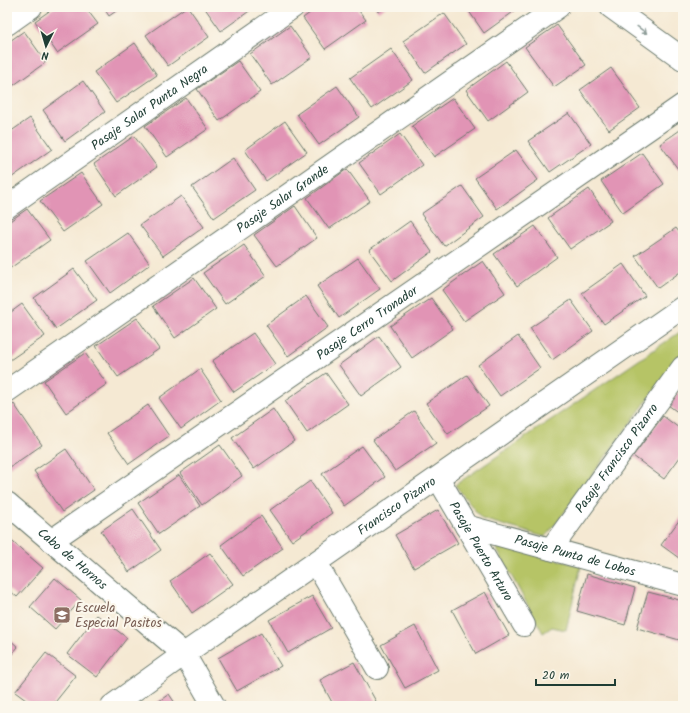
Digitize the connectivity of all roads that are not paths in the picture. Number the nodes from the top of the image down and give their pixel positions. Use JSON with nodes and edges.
{"nodes":[{"id":1,"x":31,"y":7,"type":"edge"},
{"id":2,"x":293,"y":7,"type":"edge"},
{"id":3,"x":558,"y":7,"type":"edge"},
{"id":4,"x":611,"y":7,"type":"edge"},
{"id":5,"x":7,"y":24,"type":"edge"},
{"id":6,"x":683,"y":59,"type":"edge"},
{"id":7,"x":683,"y":105,"type":"edge"},
{"id":8,"x":7,"y":207,"type":"edge"},
{"id":9,"x":683,"y":307,"type":"edge"},
{"id":10,"x":683,"y":367,"type":"edge"},
{"id":11,"x":7,"y":390,"type":"edge"},
{"id":12,"x":438,"y":478,"type":"junction"},
{"id":13,"x":7,"y":503,"type":"edge"},
{"id":14,"x":466,"y":526,"type":"junction"},
{"id":15,"x":51,"y":541,"type":"junction"},
{"id":16,"x":551,"y":549,"type":"junction"},
{"id":17,"x":316,"y":563,"type":"junction"},
{"id":18,"x":683,"y":585,"type":"edge"},
{"id":19,"x":524,"y":625,"type":"dead end"},
{"id":20,"x":184,"y":654,"type":"junction"},
{"id":21,"x":377,"y":668,"type":"dead end"},
{"id":22,"x":112,"y":706,"type":"edge"},
{"id":23,"x":214,"y":706,"type":"edge"}],
"edges":[{"from":1,"to":5,"type":"street"},
{"from":2,"to":8,"type":"street","name":"Pasaje Salar Punta Negra"},
{"from":3,"to":11,"type":"street","name":"Pasaje Salar Grande"},
{"from":4,"to":6,"type":"street","one_way":true},
{"from":7,"to":15,"type":"street","name":"Pasaje Cerro Tronador"},
{"from":9,"to":12,"type":"street","name":"Francisco Pizarro"},
{"from":10,"to":16,"type":"street","name":"Pasaje Francisco Pizarro"},
{"from":12,"to":14,"type":"street","name":"Pasaje Puerto Arturo"},
{"from":12,"to":17,"type":"street","name":"Francisco Pizarro"},
{"from":13,"to":15,"type":"street","name":"Cabo de Hornos"},
{"from":14,"to":16,"type":"street","name":"Pasaje Punta de Lobos"},
{"from":14,"to":19,"type":"street","name":"Pasaje Puerto Arturo"},
{"from":15,"to":20,"type":"street","name":"Cabo de Hornos"},
{"from":16,"to":18,"type":"street","name":"Pasaje Punta de Lobos"},
{"from":17,"to":20,"type":"street","name":"Francisco Pizarro"},
{"from":17,"to":21,"type":"street"},
{"from":20,"to":22,"type":"street","name":"Francisco Pizarro"},
{"from":20,"to":23,"type":"street","name":"Cabo de Hornos"}]}
